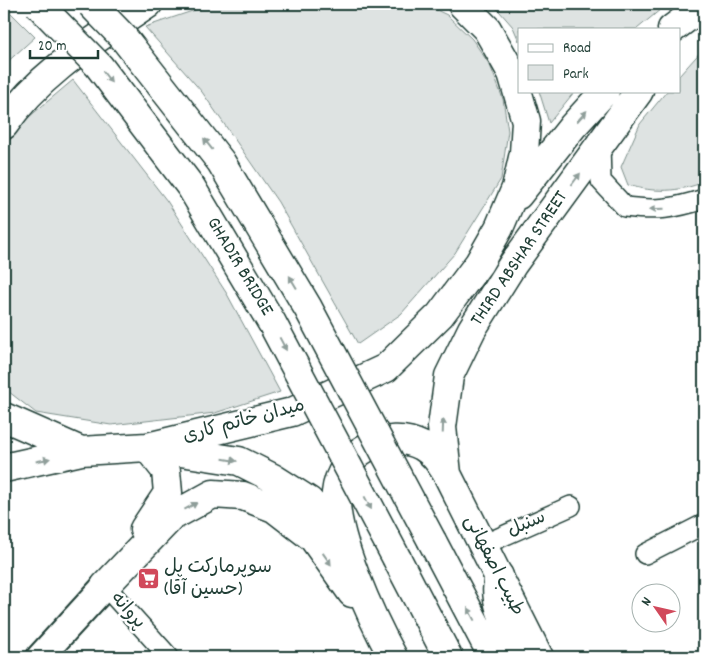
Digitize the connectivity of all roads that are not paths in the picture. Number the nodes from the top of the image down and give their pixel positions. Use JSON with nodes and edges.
{"nodes":[{"id":1,"x":38,"y":4,"type":"edge"},
{"id":2,"x":92,"y":4,"type":"edge"},
{"id":3,"x":148,"y":4,"type":"edge"},
{"id":4,"x":462,"y":4,"type":"edge"},
{"id":5,"x":604,"y":92,"type":"edge"},
{"id":6,"x":638,"y":92,"type":"edge"},
{"id":7,"x":4,"y":124,"type":"edge"},
{"id":8,"x":600,"y":144,"type":"junction"},
{"id":9,"x":704,"y":199,"type":"edge"},
{"id":10,"x":507,"y":208,"type":"junction"},
{"id":11,"x":4,"y":417,"type":"edge"},
{"id":12,"x":147,"y":447,"type":"junction"},
{"id":13,"x":81,"y":451,"type":"junction"},
{"id":14,"x":4,"y":468,"type":"edge"},
{"id":15,"x":447,"y":474,"type":"junction"},
{"id":16,"x":571,"y":506,"type":"dead end"},
{"id":17,"x":704,"y":524,"type":"edge"},
{"id":18,"x":343,"y":542,"type":"junction"},
{"id":19,"x":483,"y":545,"type":"junction"},
{"id":20,"x":645,"y":554,"type":"dead end"},
{"id":21,"x":499,"y":576,"type":"junction"},
{"id":22,"x":105,"y":586,"type":"junction"},
{"id":23,"x":387,"y":647,"type":"edge"},
{"id":24,"x":40,"y":657,"type":"edge"},
{"id":25,"x":169,"y":657,"type":"edge"},
{"id":26,"x":448,"y":657,"type":"edge"},
{"id":27,"x":493,"y":657,"type":"edge"},
{"id":28,"x":524,"y":657,"type":"edge"},
{"id":29,"x":539,"y":657,"type":"edge"}],
"edges":[{"from":1,"to":26,"type":"main road","name":"GHADIR BRIDGE","one_way":true,"bridge":true},
{"from":27,"to":2,"type":"main road","name":"GHADIR BRIDGE","one_way":true,"bridge":true},
{"from":3,"to":7,"type":"main road"},
{"from":4,"to":10,"type":"main road","name":"میدان خاتم کاری"},
{"from":10,"to":5,"type":"main road","name":"THIRD ABSHAR STREET","one_way":true},
{"from":6,"to":8,"type":"main road","name":"THIRD ABSHAR STREET"},
{"from":9,"to":8,"type":"street","one_way":true},
{"from":15,"to":8,"type":"main road","name":"THIRD ABSHAR STREET","one_way":true},
{"from":10,"to":12,"type":"main road","name":"میدان خاتم کاری"},
{"from":11,"to":13,"type":"main road","name":"میدان خاتم کاری"},
{"from":12,"to":13,"type":"main road","name":"میدان خاتم کاری"},
{"from":12,"to":18,"type":"main road","one_way":true},
{"from":12,"to":22,"type":"main road"},
{"from":14,"to":13,"type":"main road","one_way":true},
{"from":15,"to":18,"type":"main road"},
{"from":15,"to":19,"type":"main road","name":"طبیب اصفهانی"},
{"from":16,"to":19,"type":"street","name":"سنبل"},
{"from":17,"to":20,"type":"street"},
{"from":18,"to":23,"type":"main road"},
{"from":19,"to":21,"type":"main road","name":"طبیب اصفهانی"},
{"from":21,"to":28,"type":"main road"},
{"from":21,"to":29,"type":"main road","name":"طبیب اصفهانی"},
{"from":22,"to":23,"type":"main road","one_way":true},
{"from":22,"to":24,"type":"main road"},
{"from":22,"to":25,"type":"street","name":"پروانه"}]}
